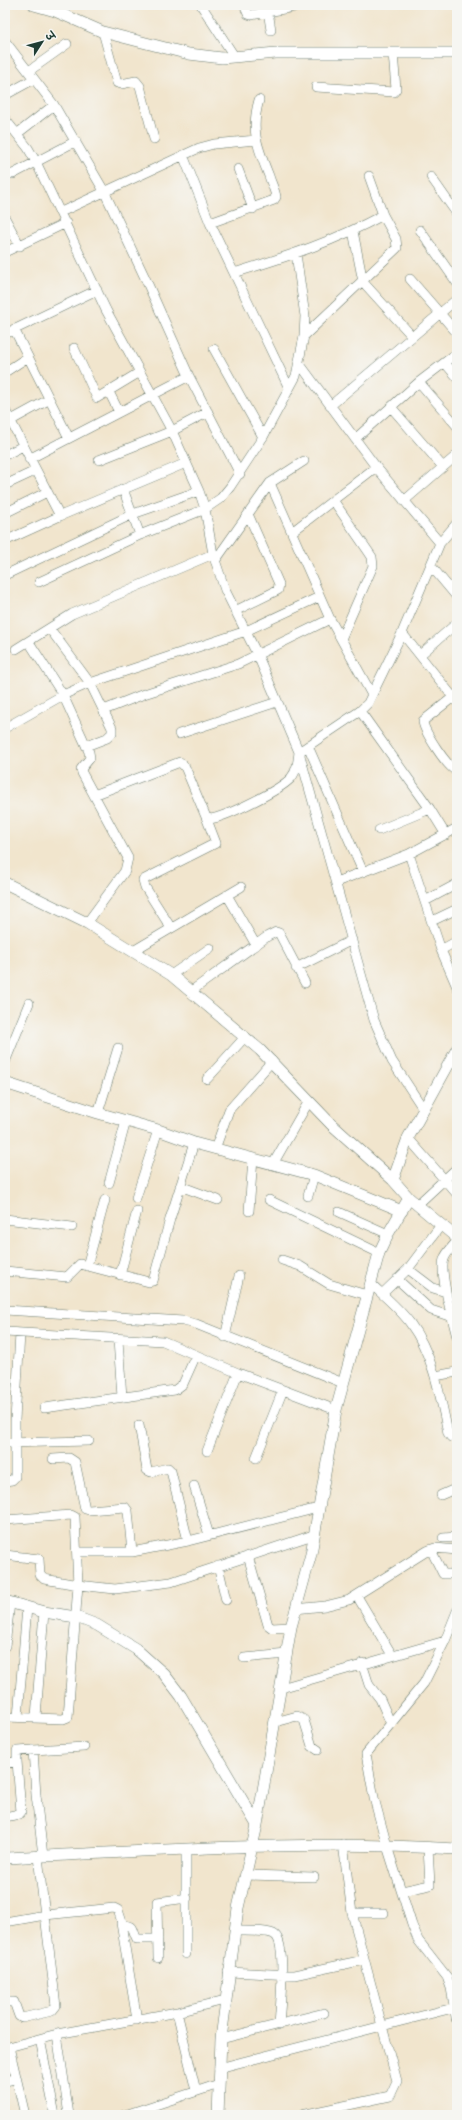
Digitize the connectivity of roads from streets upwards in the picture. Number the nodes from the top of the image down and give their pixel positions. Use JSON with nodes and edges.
{"nodes":[{"id":1,"x":34,"y":5,"type":"edge"},
{"id":2,"x":201,"y":5,"type":"edge"},
{"id":3,"x":244,"y":5,"type":"edge"},
{"id":4,"x":305,"y":5,"type":"edge"},
{"id":5,"x":54,"y":8,"type":"edge"},
{"id":6,"x":268,"y":11,"type":"junction"},
{"id":7,"x":271,"y":30,"type":"dead end"},
{"id":8,"x":103,"y":32,"type":"junction"},
{"id":9,"x":5,"y":41,"type":"edge"},
{"id":10,"x":67,"y":44,"type":"dead end"},
{"id":11,"x":393,"y":53,"type":"junction"},
{"id":12,"x":457,"y":53,"type":"edge"},
{"id":13,"x":234,"y":56,"type":"junction"},
{"id":14,"x":31,"y":75,"type":"junction"},
{"id":15,"x":316,"y":87,"type":"dead end"},
{"id":16,"x":5,"y":95,"type":"edge"},
{"id":17,"x":259,"y":100,"type":"dead end"},
{"id":18,"x":54,"y":106,"type":"junction"},
{"id":19,"x":5,"y":118,"type":"edge"},
{"id":20,"x":18,"y":133,"type":"junction"},
{"id":21,"x":154,"y":139,"type":"dead end"},
{"id":22,"x":256,"y":140,"type":"junction"},
{"id":23,"x":76,"y":141,"type":"junction"},
{"id":24,"x":183,"y":155,"type":"junction"},
{"id":25,"x":36,"y":162,"type":"junction"},
{"id":26,"x":238,"y":169,"type":"dead end"},
{"id":27,"x":5,"y":174,"type":"edge"},
{"id":28,"x":369,"y":176,"type":"dead end"},
{"id":29,"x":432,"y":178,"type":"dead end"},
{"id":30,"x":104,"y":191,"type":"junction"},
{"id":31,"x":253,"y":209,"type":"junction"},
{"id":32,"x":61,"y":212,"type":"junction"},
{"id":33,"x":457,"y":214,"type":"edge"},
{"id":34,"x":383,"y":215,"type":"junction"},
{"id":35,"x":5,"y":218,"type":"edge"},
{"id":36,"x":66,"y":223,"type":"junction"},
{"id":37,"x":210,"y":223,"type":"junction"},
{"id":38,"x":420,"y":230,"type":"dead end"},
{"id":39,"x":353,"y":231,"type":"junction"},
{"id":40,"x":20,"y":246,"type":"junction"},
{"id":41,"x":5,"y":252,"type":"edge"},
{"id":42,"x":296,"y":254,"type":"junction"},
{"id":43,"x":234,"y":273,"type":"junction"},
{"id":44,"x":410,"y":279,"type":"dead end"},
{"id":45,"x":363,"y":282,"type":"junction"},
{"id":46,"x":457,"y":283,"type":"edge"},
{"id":47,"x":97,"y":290,"type":"junction"},
{"id":48,"x":457,"y":299,"type":"edge"},
{"id":49,"x":440,"y":313,"type":"junction"},
{"id":50,"x":14,"y":329,"type":"junction"},
{"id":51,"x":457,"y":333,"type":"edge"},
{"id":52,"x":5,"y":334,"type":"edge"},
{"id":53,"x":304,"y":336,"type":"junction"},
{"id":54,"x":412,"y":336,"type":"junction"},
{"id":55,"x":74,"y":348,"type":"dead end"},
{"id":56,"x":214,"y":349,"type":"dead end"},
{"id":57,"x":457,"y":353,"type":"edge"},
{"id":58,"x":28,"y":357,"type":"junction"},
{"id":59,"x":299,"y":363,"type":"junction"},
{"id":60,"x":444,"y":363,"type":"junction"},
{"id":61,"x":5,"y":372,"type":"edge"},
{"id":62,"x":140,"y":372,"type":"junction"},
{"id":63,"x":189,"y":376,"type":"junction"},
{"id":64,"x":457,"y":377,"type":"edge"},
{"id":65,"x":420,"y":382,"type":"junction"},
{"id":66,"x":289,"y":388,"type":"junction"},
{"id":67,"x":108,"y":392,"type":"junction"},
{"id":68,"x":153,"y":395,"type":"junction"},
{"id":69,"x":48,"y":400,"type":"junction"},
{"id":70,"x":330,"y":406,"type":"junction"},
{"id":71,"x":391,"y":407,"type":"junction"},
{"id":72,"x":5,"y":410,"type":"edge"},
{"id":73,"x":119,"y":412,"type":"junction"},
{"id":74,"x":208,"y":412,"type":"junction"},
{"id":75,"x":8,"y":422,"type":"edge"},
{"id":76,"x":457,"y":426,"type":"edge"},
{"id":77,"x":172,"y":432,"type":"junction"},
{"id":78,"x":263,"y":437,"type":"junction"},
{"id":79,"x":69,"y":438,"type":"junction"},
{"id":80,"x":355,"y":439,"type":"junction"},
{"id":81,"x":22,"y":446,"type":"junction"},
{"id":82,"x":5,"y":455,"type":"edge"},
{"id":83,"x":457,"y":455,"type":"edge"},
{"id":84,"x":29,"y":460,"type":"junction"},
{"id":85,"x":99,"y":460,"type":"dead end"},
{"id":86,"x":304,"y":461,"type":"dead end"},
{"id":87,"x":186,"y":462,"type":"junction"},
{"id":88,"x":376,"y":467,"type":"junction"},
{"id":89,"x":443,"y":467,"type":"junction"},
{"id":90,"x":35,"y":471,"type":"junction"},
{"id":91,"x":240,"y":474,"type":"junction"},
{"id":92,"x":270,"y":484,"type":"junction"},
{"id":93,"x":5,"y":485,"type":"edge"},
{"id":94,"x":122,"y":489,"type":"junction"},
{"id":95,"x":198,"y":491,"type":"junction"},
{"id":96,"x":47,"y":492,"type":"junction"},
{"id":97,"x":333,"y":500,"type":"junction"},
{"id":98,"x":404,"y":501,"type":"junction"},
{"id":99,"x":205,"y":509,"type":"junction"},
{"id":100,"x":5,"y":513,"type":"edge"},
{"id":101,"x":133,"y":514,"type":"junction"},
{"id":102,"x":248,"y":514,"type":"junction"},
{"id":103,"x":60,"y":516,"type":"junction"},
{"id":104,"x":457,"y":523,"type":"edge"},
{"id":105,"x":292,"y":532,"type":"junction"},
{"id":106,"x":140,"y":535,"type":"junction"},
{"id":107,"x":5,"y":541,"type":"edge"},
{"id":108,"x":440,"y":543,"type":"junction"},
{"id":109,"x":214,"y":557,"type":"junction"},
{"id":110,"x":431,"y":566,"type":"junction"},
{"id":111,"x":5,"y":575,"type":"edge"},
{"id":112,"x":39,"y":582,"type":"dead end"},
{"id":113,"x":319,"y":597,"type":"junction"},
{"id":114,"x":457,"y":597,"type":"edge"},
{"id":115,"x":235,"y":611,"type":"junction"},
{"id":116,"x":330,"y":619,"type":"junction"},
{"id":117,"x":457,"y":623,"type":"edge"},
{"id":118,"x":50,"y":629,"type":"junction"},
{"id":119,"x":246,"y":632,"type":"junction"},
{"id":120,"x":402,"y":633,"type":"junction"},
{"id":121,"x":340,"y":639,"type":"junction"},
{"id":122,"x":29,"y":642,"type":"junction"},
{"id":123,"x":16,"y":649,"type":"dead end"},
{"id":124,"x":420,"y":655,"type":"junction"},
{"id":125,"x":258,"y":656,"type":"junction"},
{"id":126,"x":90,"y":683,"type":"junction"},
{"id":127,"x":63,"y":695,"type":"junction"},
{"id":128,"x":372,"y":695,"type":"junction"},
{"id":129,"x":456,"y":698,"type":"edge"},
{"id":130,"x":276,"y":702,"type":"junction"},
{"id":131,"x":104,"y":710,"type":"junction"},
{"id":132,"x":360,"y":711,"type":"junction"},
{"id":133,"x":5,"y":728,"type":"edge"},
{"id":134,"x":179,"y":734,"type":"dead end"},
{"id":135,"x":86,"y":746,"type":"junction"},
{"id":136,"x":308,"y":746,"type":"junction"},
{"id":137,"x":299,"y":752,"type":"junction"},
{"id":138,"x":457,"y":771,"type":"edge"},
{"id":139,"x":94,"y":795,"type":"junction"},
{"id":140,"x":430,"y":809,"type":"junction"},
{"id":141,"x":206,"y":817,"type":"junction"},
{"id":142,"x":457,"y":828,"type":"edge"},
{"id":143,"x":379,"y":830,"type":"dead end"},
{"id":144,"x":446,"y":835,"type":"junction"},
{"id":145,"x":409,"y":854,"type":"junction"},
{"id":146,"x":363,"y":872,"type":"junction"},
{"id":147,"x":336,"y":882,"type":"junction"},
{"id":148,"x":5,"y":883,"type":"edge"},
{"id":149,"x":457,"y":884,"type":"edge"},
{"id":150,"x":241,"y":887,"type":"dead end"},
{"id":151,"x":227,"y":895,"type":"junction"},
{"id":152,"x":425,"y":901,"type":"junction"},
{"id":153,"x":457,"y":909,"type":"edge"},
{"id":154,"x":432,"y":921,"type":"junction"},
{"id":155,"x":86,"y":923,"type":"junction"},
{"id":156,"x":171,"y":928,"type":"junction"},
{"id":157,"x":352,"y":940,"type":"junction"},
{"id":158,"x":457,"y":941,"type":"edge"},
{"id":159,"x":256,"y":945,"type":"junction"},
{"id":160,"x":210,"y":948,"type":"dead end"},
{"id":161,"x":441,"y":950,"type":"junction"},
{"id":162,"x":133,"y":951,"type":"junction"},
{"id":163,"x":296,"y":968,"type":"junction"},
{"id":164,"x":171,"y":975,"type":"junction"},
{"id":165,"x":305,"y":983,"type":"dead end"},
{"id":166,"x":457,"y":987,"type":"edge"},
{"id":167,"x":190,"y":992,"type":"junction"},
{"id":168,"x":29,"y":1004,"type":"dead end"},
{"id":169,"x":245,"y":1038,"type":"junction"},
{"id":170,"x":118,"y":1048,"type":"dead end"},
{"id":171,"x":457,"y":1049,"type":"edge"},
{"id":172,"x":272,"y":1061,"type":"junction"},
{"id":173,"x":5,"y":1062,"type":"edge"},
{"id":174,"x":207,"y":1079,"type":"dead end"},
{"id":175,"x":5,"y":1083,"type":"edge"},
{"id":176,"x":309,"y":1101,"type":"junction"},
{"id":177,"x":424,"y":1110,"type":"junction"},
{"id":178,"x":98,"y":1113,"type":"junction"},
{"id":179,"x":126,"y":1120,"type":"junction"},
{"id":180,"x":158,"y":1130,"type":"junction"},
{"id":181,"x":408,"y":1138,"type":"junction"},
{"id":182,"x":194,"y":1143,"type":"junction"},
{"id":183,"x":215,"y":1150,"type":"junction"},
{"id":184,"x":253,"y":1159,"type":"junction"},
{"id":185,"x":273,"y":1164,"type":"junction"},
{"id":186,"x":457,"y":1168,"type":"edge"},
{"id":187,"x":314,"y":1176,"type":"junction"},
{"id":188,"x":445,"y":1178,"type":"junction"},
{"id":189,"x":393,"y":1180,"type":"junction"},
{"id":190,"x":109,"y":1182,"type":"dead end"},
{"id":191,"x":180,"y":1186,"type":"junction"},
{"id":192,"x":457,"y":1194,"type":"edge"},
{"id":193,"x":308,"y":1196,"type":"dead end"},
{"id":194,"x":136,"y":1198,"type":"dead end"},
{"id":195,"x":105,"y":1200,"type":"dead end"},
{"id":196,"x":218,"y":1200,"type":"dead end"},
{"id":197,"x":269,"y":1200,"type":"dead end"},
{"id":198,"x":413,"y":1201,"type":"junction"},
{"id":199,"x":137,"y":1211,"type":"dead end"},
{"id":200,"x":249,"y":1211,"type":"dead end"},
{"id":201,"x":402,"y":1211,"type":"junction"},
{"id":202,"x":339,"y":1212,"type":"dead end"},
{"id":203,"x":5,"y":1219,"type":"edge"},
{"id":204,"x":441,"y":1225,"type":"junction"},
{"id":205,"x":72,"y":1227,"type":"dead end"},
{"id":206,"x":388,"y":1234,"type":"junction"},
{"id":207,"x":457,"y":1238,"type":"edge"},
{"id":208,"x":457,"y":1241,"type":"edge"},
{"id":209,"x":379,"y":1253,"type":"junction"},
{"id":210,"x":282,"y":1260,"type":"dead end"},
{"id":211,"x":87,"y":1266,"type":"junction"},
{"id":212,"x":408,"y":1269,"type":"junction"},
{"id":213,"x":5,"y":1272,"type":"edge"},
{"id":214,"x":120,"y":1275,"type":"junction"},
{"id":215,"x":238,"y":1276,"type":"dead end"},
{"id":216,"x":397,"y":1279,"type":"junction"},
{"id":217,"x":370,"y":1284,"type":"junction"},
{"id":218,"x":446,"y":1292,"type":"junction"},
{"id":219,"x":382,"y":1294,"type":"junction"},
{"id":220,"x":367,"y":1295,"type":"junction"},
{"id":221,"x":5,"y":1310,"type":"edge"},
{"id":222,"x":452,"y":1317,"type":"junction"},
{"id":223,"x":5,"y":1332,"type":"edge"},
{"id":224,"x":20,"y":1334,"type":"junction"},
{"id":225,"x":225,"y":1337,"type":"junction"},
{"id":226,"x":457,"y":1337,"type":"edge"},
{"id":227,"x":118,"y":1340,"type":"junction"},
{"id":228,"x":196,"y":1355,"type":"junction"},
{"id":229,"x":457,"y":1372,"type":"edge"},
{"id":230,"x":238,"y":1373,"type":"junction"},
{"id":231,"x":435,"y":1376,"type":"junction"},
{"id":232,"x":343,"y":1383,"type":"junction"},
{"id":233,"x":283,"y":1390,"type":"junction"},
{"id":234,"x":122,"y":1397,"type":"junction"},
{"id":235,"x":44,"y":1408,"type":"dead end"},
{"id":236,"x":336,"y":1410,"type":"junction"},
{"id":237,"x":139,"y":1425,"type":"dead end"},
{"id":238,"x":457,"y":1436,"type":"edge"},
{"id":239,"x":89,"y":1442,"type":"dead end"},
{"id":240,"x":5,"y":1443,"type":"edge"},
{"id":241,"x":16,"y":1443,"type":"junction"},
{"id":242,"x":207,"y":1451,"type":"dead end"},
{"id":243,"x":256,"y":1458,"type":"dead end"},
{"id":244,"x":54,"y":1459,"type":"dead end"},
{"id":245,"x":5,"y":1481,"type":"edge"},
{"id":246,"x":194,"y":1486,"type":"dead end"},
{"id":247,"x":457,"y":1488,"type":"edge"},
{"id":248,"x":441,"y":1495,"type":"dead end"},
{"id":249,"x":318,"y":1508,"type":"junction"},
{"id":250,"x":5,"y":1520,"type":"edge"},
{"id":251,"x":209,"y":1535,"type":"junction"},
{"id":252,"x":313,"y":1535,"type":"junction"},
{"id":253,"x":457,"y":1537,"type":"edge"},
{"id":254,"x":443,"y":1538,"type":"dead end"},
{"id":255,"x":188,"y":1541,"type":"junction"},
{"id":256,"x":429,"y":1550,"type":"junction"},
{"id":257,"x":457,"y":1550,"type":"edge"},
{"id":258,"x":78,"y":1552,"type":"junction"},
{"id":259,"x":132,"y":1552,"type":"junction"},
{"id":260,"x":5,"y":1555,"type":"edge"},
{"id":261,"x":248,"y":1556,"type":"junction"},
{"id":262,"x":218,"y":1566,"type":"junction"},
{"id":263,"x":457,"y":1574,"type":"edge"},
{"id":264,"x":78,"y":1585,"type":"junction"},
{"id":265,"x":357,"y":1596,"type":"junction"},
{"id":266,"x":226,"y":1600,"type":"dead end"},
{"id":267,"x":8,"y":1602,"type":"edge"},
{"id":268,"x":27,"y":1607,"type":"junction"},
{"id":269,"x":295,"y":1610,"type":"junction"},
{"id":270,"x":457,"y":1611,"type":"edge"},
{"id":271,"x":44,"y":1612,"type":"junction"},
{"id":272,"x":76,"y":1617,"type":"junction"},
{"id":273,"x":291,"y":1628,"type":"junction"},
{"id":274,"x":445,"y":1641,"type":"junction"},
{"id":275,"x":5,"y":1646,"type":"edge"},
{"id":276,"x":287,"y":1654,"type":"junction"},
{"id":277,"x":392,"y":1655,"type":"junction"},
{"id":278,"x":244,"y":1658,"type":"dead end"},
{"id":279,"x":362,"y":1664,"type":"junction"},
{"id":280,"x":280,"y":1688,"type":"junction"},
{"id":281,"x":5,"y":1717,"type":"edge"},
{"id":282,"x":18,"y":1717,"type":"junction"},
{"id":283,"x":36,"y":1717,"type":"junction"},
{"id":284,"x":275,"y":1722,"type":"junction"},
{"id":285,"x":391,"y":1724,"type":"junction"},
{"id":286,"x":84,"y":1747,"type":"dead end"},
{"id":287,"x":34,"y":1750,"type":"junction"},
{"id":288,"x":318,"y":1750,"type":"dead end"},
{"id":289,"x":17,"y":1761,"type":"junction"},
{"id":290,"x":5,"y":1764,"type":"edge"},
{"id":291,"x":5,"y":1817,"type":"edge"},
{"id":292,"x":257,"y":1825,"type":"junction"},
{"id":293,"x":343,"y":1844,"type":"junction"},
{"id":294,"x":387,"y":1846,"type":"junction"},
{"id":295,"x":251,"y":1847,"type":"junction"},
{"id":296,"x":428,"y":1847,"type":"junction"},
{"id":297,"x":186,"y":1848,"type":"junction"},
{"id":298,"x":457,"y":1849,"type":"edge"},
{"id":299,"x":40,"y":1856,"type":"junction"},
{"id":300,"x":5,"y":1858,"type":"edge"},
{"id":301,"x":246,"y":1875,"type":"junction"},
{"id":302,"x":314,"y":1877,"type":"dead end"},
{"id":303,"x":402,"y":1891,"type":"junction"},
{"id":304,"x":187,"y":1898,"type":"junction"},
{"id":305,"x":352,"y":1913,"type":"junction"},
{"id":306,"x":384,"y":1913,"type":"dead end"},
{"id":307,"x":45,"y":1915,"type":"junction"},
{"id":308,"x":5,"y":1922,"type":"edge"},
{"id":309,"x":122,"y":1923,"type":"junction"},
{"id":310,"x":235,"y":1931,"type":"junction"},
{"id":311,"x":158,"y":1938,"type":"junction"},
{"id":312,"x":186,"y":1954,"type":"dead end"},
{"id":313,"x":158,"y":1958,"type":"dead end"},
{"id":314,"x":364,"y":1960,"type":"junction"},
{"id":315,"x":228,"y":1972,"type":"junction"},
{"id":316,"x":281,"y":1975,"type":"junction"},
{"id":317,"x":225,"y":2000,"type":"junction"},
{"id":318,"x":5,"y":2002,"type":"edge"},
{"id":319,"x":455,"y":2007,"type":"edge"},
{"id":320,"x":177,"y":2012,"type":"junction"},
{"id":321,"x":324,"y":2013,"type":"dead end"},
{"id":322,"x":137,"y":2020,"type":"junction"},
{"id":323,"x":457,"y":2023,"type":"edge"},
{"id":324,"x":279,"y":2025,"type":"junction"},
{"id":325,"x":382,"y":2026,"type":"junction"},
{"id":326,"x":57,"y":2034,"type":"junction"},
{"id":327,"x":221,"y":2038,"type":"junction"},
{"id":328,"x":40,"y":2039,"type":"junction"},
{"id":329,"x":7,"y":2047,"type":"edge"},
{"id":330,"x":219,"y":2068,"type":"junction"},
{"id":331,"x":15,"y":2079,"type":"junction"},
{"id":332,"x":5,"y":2081,"type":"edge"},
{"id":333,"x":219,"y":2084,"type":"junction"},
{"id":334,"x":196,"y":2091,"type":"junction"},
{"id":335,"x":24,"y":2115,"type":"edge"},
{"id":336,"x":55,"y":2115,"type":"edge"},
{"id":337,"x":69,"y":2115,"type":"edge"},
{"id":338,"x":125,"y":2115,"type":"edge"},
{"id":339,"x":218,"y":2115,"type":"edge"},
{"id":340,"x":302,"y":2115,"type":"edge"}],
"edges":[{"from":1,"to":5,"type":"street"},
{"from":2,"to":13,"type":"street"},
{"from":3,"to":6,"type":"street"},
{"from":4,"to":6,"type":"street"},
{"from":5,"to":8,"type":"street"},
{"from":6,"to":7,"type":"street"},
{"from":8,"to":13,"type":"street"},
{"from":8,"to":21,"type":"street"},
{"from":9,"to":14,"type":"street"},
{"from":10,"to":14,"type":"street"},
{"from":11,"to":12,"type":"street"},
{"from":11,"to":13,"type":"street"},
{"from":11,"to":15,"type":"street"},
{"from":14,"to":16,"type":"street"},
{"from":14,"to":18,"type":"street"},
{"from":17,"to":22,"type":"street"},
{"from":18,"to":20,"type":"street"},
{"from":18,"to":23,"type":"street"},
{"from":19,"to":20,"type":"street"},
{"from":20,"to":25,"type":"street"},
{"from":22,"to":24,"type":"street"},
{"from":22,"to":31,"type":"street"},
{"from":23,"to":25,"type":"street"},
{"from":23,"to":30,"type":"street"},
{"from":24,"to":30,"type":"street"},
{"from":24,"to":37,"type":"street"},
{"from":25,"to":27,"type":"street"},
{"from":25,"to":32,"type":"street"},
{"from":26,"to":31,"type":"street"},
{"from":28,"to":34,"type":"street"},
{"from":29,"to":33,"type":"street"},
{"from":30,"to":32,"type":"street"},
{"from":30,"to":63,"type":"street"},
{"from":31,"to":37,"type":"street"},
{"from":32,"to":36,"type":"street"},
{"from":34,"to":39,"type":"street"},
{"from":34,"to":45,"type":"street"},
{"from":35,"to":40,"type":"street"},
{"from":36,"to":40,"type":"street"},
{"from":36,"to":47,"type":"street"},
{"from":37,"to":43,"type":"street"},
{"from":38,"to":46,"type":"street"},
{"from":39,"to":42,"type":"street"},
{"from":39,"to":45,"type":"street"},
{"from":40,"to":41,"type":"street"},
{"from":42,"to":43,"type":"street"},
{"from":42,"to":53,"type":"street"},
{"from":43,"to":66,"type":"street"},
{"from":44,"to":49,"type":"street"},
{"from":45,"to":53,"type":"street"},
{"from":45,"to":54,"type":"street"},
{"from":47,"to":50,"type":"street"},
{"from":47,"to":62,"type":"street"},
{"from":48,"to":49,"type":"street"},
{"from":49,"to":51,"type":"street"},
{"from":49,"to":54,"type":"street"},
{"from":50,"to":52,"type":"street"},
{"from":50,"to":58,"type":"street"},
{"from":53,"to":59,"type":"street"},
{"from":54,"to":70,"type":"street"},
{"from":55,"to":67,"type":"street"},
{"from":56,"to":78,"type":"street"},
{"from":57,"to":60,"type":"street"},
{"from":58,"to":61,"type":"street"},
{"from":58,"to":69,"type":"street"},
{"from":59,"to":66,"type":"street"},
{"from":59,"to":70,"type":"street"},
{"from":60,"to":64,"type":"street"},
{"from":60,"to":65,"type":"street"},
{"from":62,"to":67,"type":"street"},
{"from":62,"to":68,"type":"street"},
{"from":63,"to":68,"type":"street"},
{"from":63,"to":74,"type":"street"},
{"from":65,"to":71,"type":"street"},
{"from":65,"to":76,"type":"street"},
{"from":66,"to":78,"type":"street"},
{"from":67,"to":73,"type":"street"},
{"from":68,"to":73,"type":"street"},
{"from":68,"to":77,"type":"street"},
{"from":69,"to":75,"type":"street"},
{"from":69,"to":79,"type":"street"},
{"from":70,"to":80,"type":"street"},
{"from":71,"to":80,"type":"street"},
{"from":71,"to":89,"type":"street"},
{"from":72,"to":75,"type":"street"},
{"from":73,"to":79,"type":"street"},
{"from":74,"to":77,"type":"street"},
{"from":74,"to":91,"type":"street"},
{"from":75,"to":81,"type":"street"},
{"from":77,"to":85,"type":"street"},
{"from":77,"to":87,"type":"street"},
{"from":78,"to":91,"type":"street"},
{"from":79,"to":84,"type":"street"},
{"from":80,"to":88,"type":"street"},
{"from":81,"to":82,"type":"street"},
{"from":81,"to":84,"type":"street"},
{"from":83,"to":89,"type":"street"},
{"from":84,"to":90,"type":"street"},
{"from":86,"to":92,"type":"street"},
{"from":87,"to":94,"type":"street"},
{"from":87,"to":95,"type":"street"},
{"from":88,"to":97,"type":"street"},
{"from":88,"to":98,"type":"street"},
{"from":89,"to":98,"type":"street"},
{"from":90,"to":93,"type":"street"},
{"from":90,"to":96,"type":"street"},
{"from":91,"to":99,"type":"street"},
{"from":92,"to":102,"type":"street"},
{"from":92,"to":105,"type":"street"},
{"from":94,"to":101,"type":"street"},
{"from":94,"to":103,"type":"street"},
{"from":95,"to":99,"type":"street"},
{"from":95,"to":101,"type":"street"},
{"from":96,"to":100,"type":"street"},
{"from":96,"to":103,"type":"street"},
{"from":97,"to":105,"type":"street"},
{"from":97,"to":121,"type":"street"},
{"from":98,"to":108,"type":"street"},
{"from":99,"to":106,"type":"street"},
{"from":99,"to":109,"type":"street"},
{"from":101,"to":106,"type":"street"},
{"from":101,"to":111,"type":"street"},
{"from":102,"to":109,"type":"street"},
{"from":102,"to":115,"type":"street"},
{"from":103,"to":107,"type":"street"},
{"from":104,"to":108,"type":"street"},
{"from":105,"to":113,"type":"street"},
{"from":106,"to":112,"type":"street"},
{"from":108,"to":110,"type":"street"},
{"from":109,"to":115,"type":"street"},
{"from":109,"to":118,"type":"street"},
{"from":110,"to":114,"type":"street"},
{"from":110,"to":120,"type":"street"},
{"from":113,"to":116,"type":"street"},
{"from":113,"to":119,"type":"street"},
{"from":115,"to":119,"type":"street"},
{"from":116,"to":121,"type":"street"},
{"from":116,"to":125,"type":"street"},
{"from":117,"to":124,"type":"street"},
{"from":118,"to":122,"type":"street"},
{"from":118,"to":126,"type":"street"},
{"from":119,"to":125,"type":"street"},
{"from":119,"to":126,"type":"street"},
{"from":120,"to":124,"type":"street"},
{"from":120,"to":128,"type":"street"},
{"from":121,"to":128,"type":"street"},
{"from":122,"to":123,"type":"street"},
{"from":122,"to":127,"type":"street"},
{"from":124,"to":129,"type":"street"},
{"from":125,"to":130,"type":"street"},
{"from":125,"to":131,"type":"street"},
{"from":126,"to":127,"type":"street"},
{"from":126,"to":131,"type":"street"},
{"from":127,"to":133,"type":"street"},
{"from":127,"to":135,"type":"street"},
{"from":128,"to":132,"type":"street"},
{"from":129,"to":138,"type":"street"},
{"from":130,"to":134,"type":"street"},
{"from":130,"to":137,"type":"street"},
{"from":131,"to":135,"type":"street"},
{"from":132,"to":136,"type":"street"},
{"from":132,"to":140,"type":"street"},
{"from":135,"to":139,"type":"street"},
{"from":136,"to":137,"type":"street"},
{"from":136,"to":146,"type":"street"},
{"from":137,"to":141,"type":"street"},
{"from":137,"to":147,"type":"street"},
{"from":139,"to":141,"type":"street"},
{"from":139,"to":155,"type":"street"},
{"from":140,"to":143,"type":"street"},
{"from":140,"to":144,"type":"street"},
{"from":141,"to":156,"type":"street"},
{"from":142,"to":144,"type":"street"},
{"from":144,"to":145,"type":"street"},
{"from":145,"to":146,"type":"street"},
{"from":145,"to":152,"type":"street"},
{"from":146,"to":147,"type":"street"},
{"from":147,"to":157,"type":"street"},
{"from":148,"to":155,"type":"street"},
{"from":149,"to":152,"type":"street"},
{"from":150,"to":151,"type":"street"},
{"from":151,"to":156,"type":"street"},
{"from":151,"to":159,"type":"street"},
{"from":152,"to":154,"type":"street"},
{"from":153,"to":154,"type":"street"},
{"from":154,"to":161,"type":"street"},
{"from":155,"to":162,"type":"street"},
{"from":156,"to":162,"type":"street"},
{"from":157,"to":163,"type":"street"},
{"from":157,"to":177,"type":"street"},
{"from":158,"to":161,"type":"street"},
{"from":159,"to":163,"type":"street"},
{"from":159,"to":167,"type":"street"},
{"from":160,"to":164,"type":"street"},
{"from":161,"to":166,"type":"street"},
{"from":162,"to":164,"type":"street"},
{"from":163,"to":165,"type":"street"},
{"from":164,"to":167,"type":"street"},
{"from":167,"to":169,"type":"street"},
{"from":168,"to":173,"type":"street"},
{"from":169,"to":172,"type":"street"},
{"from":169,"to":174,"type":"street"},
{"from":170,"to":178,"type":"street"},
{"from":171,"to":177,"type":"street"},
{"from":172,"to":176,"type":"street"},
{"from":172,"to":183,"type":"street"},
{"from":175,"to":178,"type":"street"},
{"from":176,"to":185,"type":"street"},
{"from":176,"to":189,"type":"street"},
{"from":177,"to":181,"type":"street"},
{"from":178,"to":179,"type":"street"},
{"from":179,"to":180,"type":"street"},
{"from":179,"to":190,"type":"street"},
{"from":180,"to":182,"type":"street"},
{"from":180,"to":194,"type":"street"},
{"from":181,"to":188,"type":"street"},
{"from":181,"to":189,"type":"street"},
{"from":182,"to":183,"type":"street"},
{"from":182,"to":191,"type":"street"},
{"from":183,"to":184,"type":"street"},
{"from":184,"to":185,"type":"street"},
{"from":184,"to":200,"type":"street"},
{"from":185,"to":187,"type":"street"},
{"from":186,"to":188,"type":"street"},
{"from":187,"to":193,"type":"street"},
{"from":187,"to":201,"type":"street"},
{"from":188,"to":192,"type":"street"},
{"from":188,"to":198,"type":"street"},
{"from":189,"to":198,"type":"street"},
{"from":191,"to":196,"type":"street"},
{"from":191,"to":214,"type":"street"},
{"from":195,"to":211,"type":"street"},
{"from":197,"to":209,"type":"street"},
{"from":198,"to":201,"type":"street"},
{"from":198,"to":204,"type":"street"},
{"from":199,"to":214,"type":"street"},
{"from":201,"to":206,"type":"street"},
{"from":202,"to":206,"type":"street"},
{"from":203,"to":205,"type":"street"},
{"from":204,"to":207,"type":"street"},
{"from":204,"to":212,"type":"street"},
{"from":206,"to":209,"type":"street"},
{"from":208,"to":218,"type":"street"},
{"from":209,"to":217,"type":"street"},
{"from":210,"to":220,"type":"street"},
{"from":211,"to":213,"type":"street"},
{"from":211,"to":214,"type":"street"},
{"from":212,"to":216,"type":"street"},
{"from":212,"to":218,"type":"street"},
{"from":215,"to":225,"type":"street"},
{"from":216,"to":219,"type":"street"},
{"from":216,"to":222,"type":"street"},
{"from":217,"to":219,"type":"street"},
{"from":217,"to":220,"type":"street"},
{"from":218,"to":222,"type":"street"},
{"from":219,"to":231,"type":"street"},
{"from":220,"to":232,"type":"street"},
{"from":221,"to":225,"type":"street"},
{"from":222,"to":226,"type":"street"},
{"from":223,"to":224,"type":"street"},
{"from":224,"to":227,"type":"street"},
{"from":224,"to":241,"type":"street"},
{"from":225,"to":232,"type":"street"},
{"from":227,"to":228,"type":"street"},
{"from":227,"to":234,"type":"street"},
{"from":228,"to":230,"type":"street"},
{"from":228,"to":234,"type":"street"},
{"from":229,"to":231,"type":"street"},
{"from":230,"to":233,"type":"street"},
{"from":230,"to":242,"type":"street"},
{"from":231,"to":238,"type":"street"},
{"from":232,"to":236,"type":"street"},
{"from":233,"to":236,"type":"street"},
{"from":233,"to":243,"type":"street"},
{"from":234,"to":235,"type":"street"},
{"from":236,"to":249,"type":"street"},
{"from":237,"to":255,"type":"street"},
{"from":239,"to":241,"type":"street"},
{"from":240,"to":241,"type":"street"},
{"from":241,"to":245,"type":"street"},
{"from":244,"to":259,"type":"street"},
{"from":246,"to":251,"type":"street"},
{"from":247,"to":248,"type":"street"},
{"from":249,"to":251,"type":"street"},
{"from":249,"to":252,"type":"street"},
{"from":250,"to":258,"type":"street"},
{"from":251,"to":255,"type":"street"},
{"from":252,"to":261,"type":"street"},
{"from":252,"to":269,"type":"street"},
{"from":253,"to":254,"type":"street"},
{"from":255,"to":259,"type":"street"},
{"from":256,"to":257,"type":"street"},
{"from":256,"to":263,"type":"street"},
{"from":256,"to":265,"type":"street"},
{"from":258,"to":259,"type":"street"},
{"from":258,"to":264,"type":"street"},
{"from":260,"to":264,"type":"street"},
{"from":261,"to":262,"type":"street"},
{"from":261,"to":273,"type":"street"},
{"from":262,"to":264,"type":"street"},
{"from":262,"to":266,"type":"street"},
{"from":264,"to":272,"type":"street"},
{"from":265,"to":269,"type":"street"},
{"from":265,"to":277,"type":"street"},
{"from":267,"to":268,"type":"street"},
{"from":267,"to":275,"type":"street"},
{"from":268,"to":271,"type":"street"},
{"from":268,"to":282,"type":"street"},
{"from":269,"to":273,"type":"street"},
{"from":270,"to":274,"type":"street"},
{"from":271,"to":272,"type":"street"},
{"from":271,"to":283,"type":"street"},
{"from":272,"to":283,"type":"street"},
{"from":272,"to":292,"type":"street"},
{"from":273,"to":276,"type":"street"},
{"from":274,"to":277,"type":"street"},
{"from":274,"to":285,"type":"street"},
{"from":276,"to":278,"type":"street"},
{"from":276,"to":280,"type":"street"},
{"from":277,"to":279,"type":"street"},
{"from":279,"to":280,"type":"street"},
{"from":279,"to":285,"type":"street"},
{"from":280,"to":284,"type":"street"},
{"from":281,"to":282,"type":"street"},
{"from":282,"to":283,"type":"street"},
{"from":284,"to":288,"type":"street"},
{"from":284,"to":292,"type":"street"},
{"from":285,"to":294,"type":"street"},
{"from":286,"to":287,"type":"street"},
{"from":287,"to":289,"type":"street"},
{"from":287,"to":299,"type":"street"},
{"from":289,"to":290,"type":"street"},
{"from":289,"to":291,"type":"street"},
{"from":292,"to":295,"type":"street"},
{"from":293,"to":294,"type":"street"},
{"from":293,"to":295,"type":"street"},
{"from":293,"to":305,"type":"street"},
{"from":294,"to":296,"type":"street"},
{"from":294,"to":303,"type":"street"},
{"from":295,"to":297,"type":"street"},
{"from":295,"to":301,"type":"street"},
{"from":296,"to":298,"type":"street"},
{"from":296,"to":303,"type":"street"},
{"from":297,"to":299,"type":"street"},
{"from":297,"to":304,"type":"street"},
{"from":299,"to":300,"type":"street"},
{"from":299,"to":307,"type":"street"},
{"from":301,"to":302,"type":"street"},
{"from":301,"to":310,"type":"street"},
{"from":303,"to":319,"type":"street"},
{"from":304,"to":311,"type":"street"},
{"from":304,"to":312,"type":"street"},
{"from":305,"to":306,"type":"street"},
{"from":305,"to":314,"type":"street"},
{"from":307,"to":308,"type":"street"},
{"from":307,"to":309,"type":"street"},
{"from":307,"to":318,"type":"street"},
{"from":309,"to":311,"type":"street"},
{"from":309,"to":322,"type":"street"},
{"from":310,"to":315,"type":"street"},
{"from":310,"to":316,"type":"street"},
{"from":311,"to":313,"type":"street"},
{"from":314,"to":316,"type":"street"},
{"from":314,"to":325,"type":"street"},
{"from":315,"to":316,"type":"street"},
{"from":315,"to":317,"type":"street"},
{"from":316,"to":324,"type":"street"},
{"from":317,"to":320,"type":"street"},
{"from":317,"to":327,"type":"street"},
{"from":319,"to":323,"type":"street"},
{"from":319,"to":325,"type":"street"},
{"from":320,"to":322,"type":"street"},
{"from":320,"to":334,"type":"street"},
{"from":321,"to":324,"type":"street"},
{"from":322,"to":326,"type":"street"},
{"from":324,"to":327,"type":"street"},
{"from":325,"to":330,"type":"street"},
{"from":325,"to":340,"type":"street"},
{"from":326,"to":328,"type":"street"},
{"from":326,"to":337,"type":"street"},
{"from":327,"to":330,"type":"street"},
{"from":328,"to":329,"type":"street"},
{"from":328,"to":336,"type":"street"},
{"from":329,"to":331,"type":"street"},
{"from":330,"to":333,"type":"street"},
{"from":331,"to":332,"type":"street"},
{"from":331,"to":335,"type":"street"},
{"from":333,"to":334,"type":"street"},
{"from":333,"to":339,"type":"street"},
{"from":334,"to":338,"type":"street"}]}
